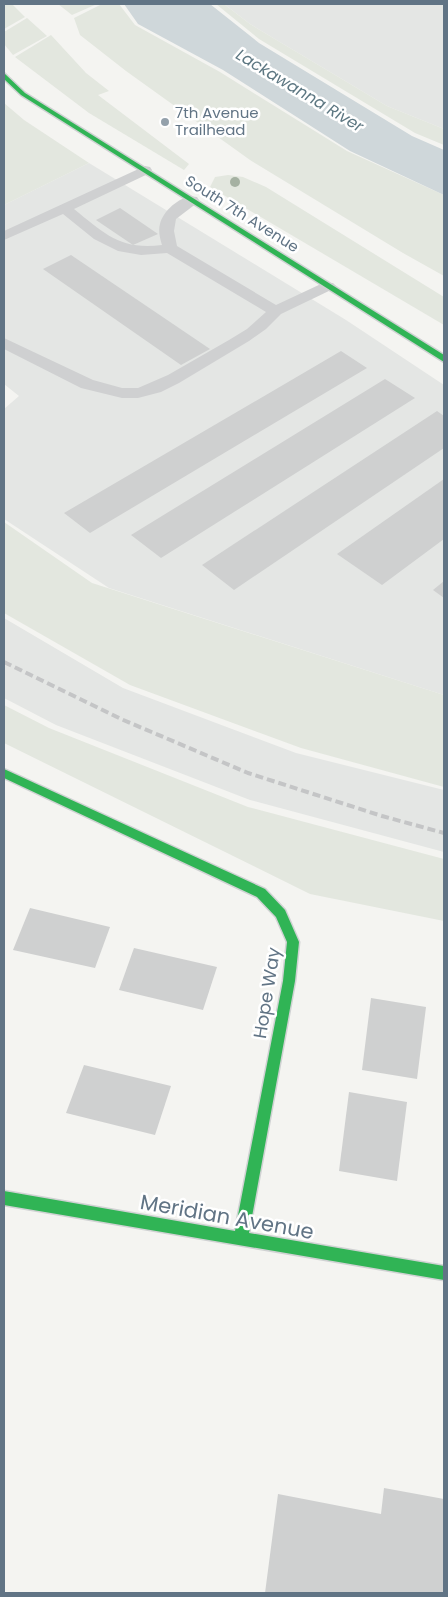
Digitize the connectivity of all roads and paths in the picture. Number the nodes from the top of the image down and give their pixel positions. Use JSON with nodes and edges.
{"nodes":[{"id":1,"x":4,"y":75,"type":"edge"},
{"id":2,"x":145,"y":170,"type":"junction"},
{"id":3,"x":192,"y":200,"type":"junction"},
{"id":4,"x":64,"y":208,"type":"junction"},
{"id":5,"x":4,"y":236,"type":"edge"},
{"id":6,"x":170,"y":248,"type":"junction"},
{"id":7,"x":328,"y":286,"type":"junction"},
{"id":8,"x":275,"y":311,"type":"junction"},
{"id":9,"x":4,"y":343,"type":"edge"},
{"id":10,"x":444,"y":359,"type":"edge"},
{"id":11,"x":4,"y":773,"type":"edge"},
{"id":12,"x":4,"y":1198,"type":"edge"},
{"id":13,"x":240,"y":1238,"type":"junction"},
{"id":14,"x":444,"y":1273,"type":"edge"}],
"edges":[{"from":1,"to":2,"type":"street","name":"South 7th Avenue"},
{"from":2,"to":3,"type":"street","name":"South 7th Avenue"},
{"from":2,"to":4,"type":"lane"},
{"from":3,"to":6,"type":"lane"},
{"from":3,"to":7,"type":"street","name":"South 7th Avenue"},
{"from":4,"to":5,"type":"lane"},
{"from":4,"to":6,"type":"lane"},
{"from":6,"to":8,"type":"lane"},
{"from":7,"to":8,"type":"lane"},
{"from":7,"to":10,"type":"street","name":"South 7th Avenue"},
{"from":8,"to":9,"type":"lane"},
{"from":11,"to":13,"type":"street","name":"Hope Way"},
{"from":12,"to":13,"type":"street","name":"Meridian Avenue"},
{"from":13,"to":14,"type":"street","name":"Meridian Avenue"}]}
